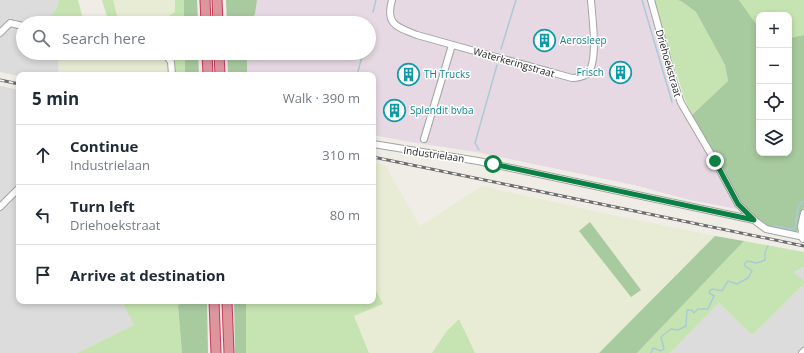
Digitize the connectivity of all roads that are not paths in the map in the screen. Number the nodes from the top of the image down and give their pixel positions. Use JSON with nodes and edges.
{"nodes":[{"id":1,"x":205,"y":0,"type":"edge"},
{"id":2,"x":218,"y":0,"type":"edge"},
{"id":3,"x":392,"y":0,"type":"edge"},
{"id":4,"x":591,"y":0,"type":"edge"},
{"id":5,"x":651,"y":0,"type":"edge"},
{"id":6,"x":206,"y":16,"type":"edge"},
{"id":7,"x":218,"y":16,"type":"edge"},
{"id":8,"x":16,"y":24,"type":"edge"},
{"id":9,"x":0,"y":33,"type":"edge"},
{"id":10,"x":452,"y":45,"type":"junction"},
{"id":11,"x":170,"y":60,"type":"edge"},
{"id":12,"x":207,"y":60,"type":"edge"},
{"id":13,"x":219,"y":60,"type":"edge"},
{"id":14,"x":172,"y":72,"type":"edge"},
{"id":15,"x":208,"y":72,"type":"edge"},
{"id":16,"x":220,"y":72,"type":"edge"},
{"id":17,"x":424,"y":138,"type":"dead end"},
{"id":18,"x":376,"y":144,"type":"edge"},
{"id":19,"x":16,"y":191,"type":"edge"},
{"id":20,"x":0,"y":207,"type":"edge"},
{"id":21,"x":804,"y":213,"type":"edge"},
{"id":22,"x":754,"y":220,"type":"junction"},
{"id":23,"x":804,"y":238,"type":"edge"},
{"id":24,"x":214,"y":304,"type":"edge"},
{"id":25,"x":227,"y":304,"type":"edge"},
{"id":26,"x":216,"y":353,"type":"edge"},
{"id":27,"x":229,"y":353,"type":"edge"}],
"edges":[{"from":1,"to":6,"type":"highway"},
{"from":2,"to":7,"type":"highway"},
{"from":3,"to":10,"type":"street","name":"Waterkeringstraat"},
{"from":4,"to":10,"type":"street","name":"Waterkeringstraat"},
{"from":5,"to":22,"type":"street","name":"Driehoekstraat"},
{"from":8,"to":9,"type":"street"},
{"from":10,"to":17,"type":"street"},
{"from":11,"to":14,"type":"street"},
{"from":12,"to":15,"type":"highway"},
{"from":13,"to":16,"type":"highway"},
{"from":18,"to":22,"type":"street","name":"Industrielaan"},
{"from":19,"to":20,"type":"street"},
{"from":21,"to":23,"type":"street"},
{"from":22,"to":23,"type":"street","name":"Driehoekstraat"},
{"from":24,"to":26,"type":"highway"},
{"from":25,"to":27,"type":"highway"}]}
